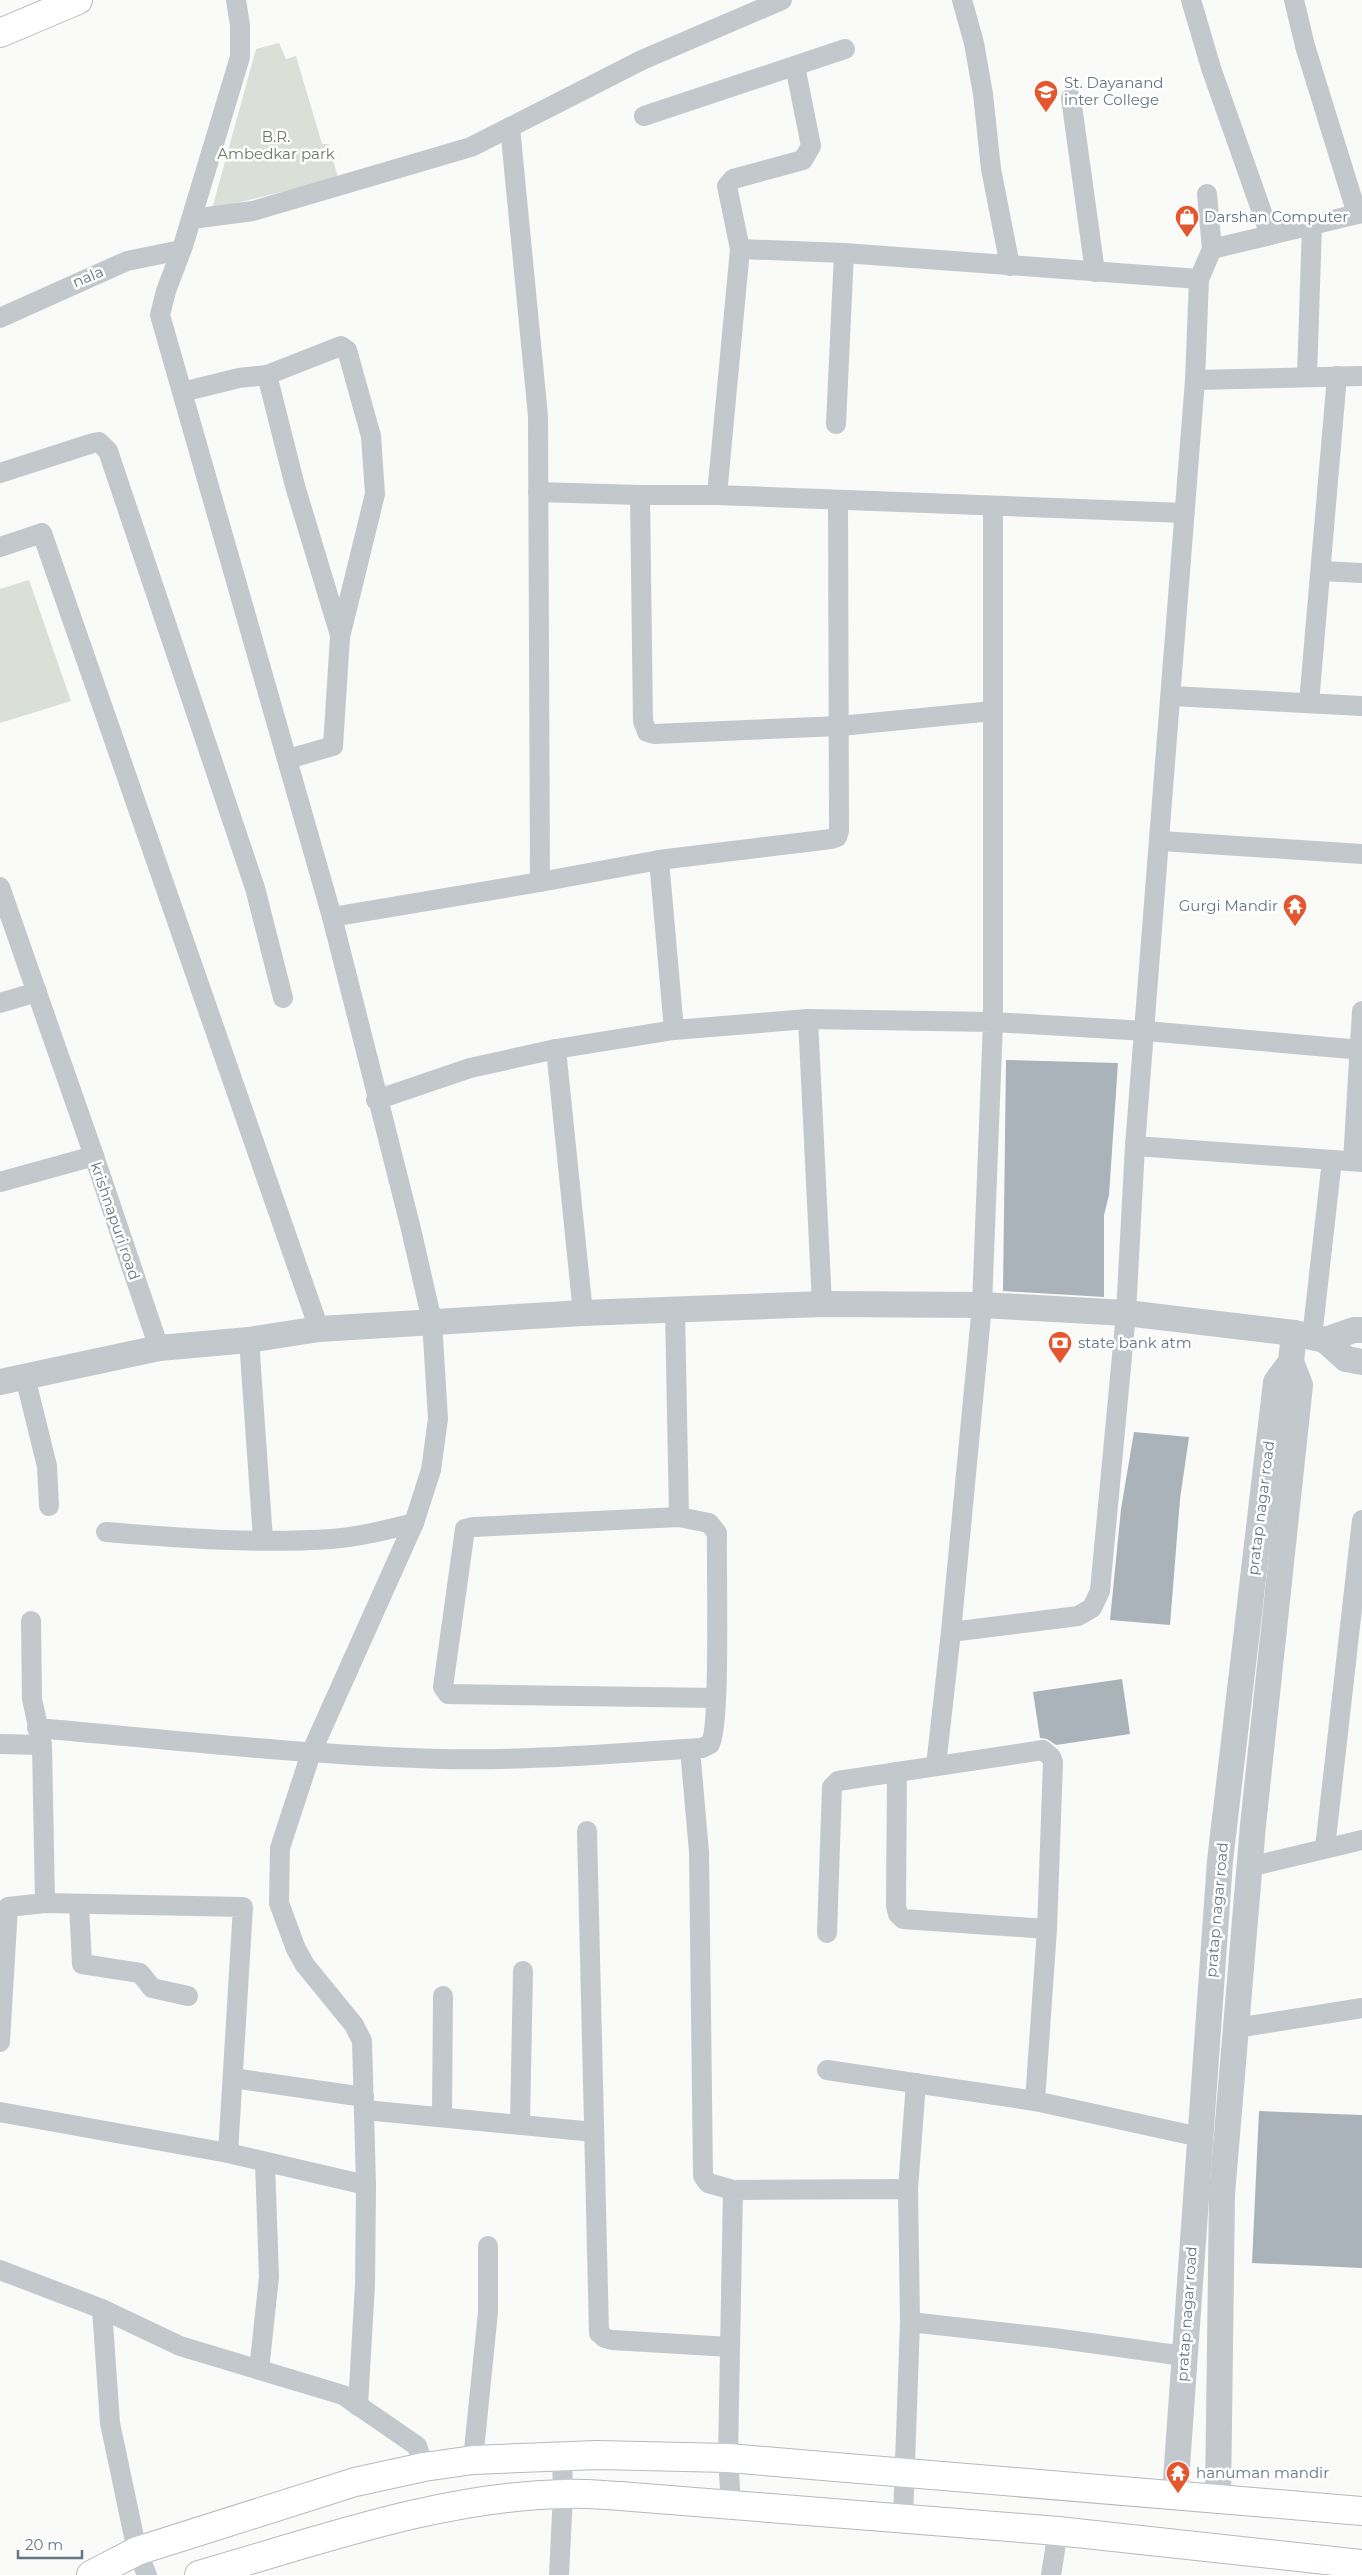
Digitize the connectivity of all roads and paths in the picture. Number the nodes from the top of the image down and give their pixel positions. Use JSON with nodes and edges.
{"nodes":[{"id":1,"x":78,"y":0,"type":"edge"},
{"id":2,"x":236,"y":0,"type":"edge"},
{"id":3,"x":782,"y":0,"type":"edge"},
{"id":4,"x":962,"y":0,"type":"edge"},
{"id":5,"x":1191,"y":0,"type":"edge"},
{"id":6,"x":1294,"y":0,"type":"edge"},
{"id":7,"x":0,"y":33,"type":"edge"},
{"id":8,"x":846,"y":49,"type":"dead end"},
{"id":9,"x":795,"y":66,"type":"junction"},
{"id":10,"x":1071,"y":98,"type":"dead end"},
{"id":11,"x":644,"y":116,"type":"dead end"},
{"id":12,"x":510,"y":127,"type":"junction"},
{"id":13,"x":1207,"y":194,"type":"dead end"},
{"id":14,"x":1360,"y":213,"type":"edge"},
{"id":15,"x":1312,"y":224,"type":"junction"},
{"id":16,"x":1270,"y":235,"type":"junction"},
{"id":17,"x":186,"y":237,"type":"junction"},
{"id":18,"x":740,"y":249,"type":"junction"},
{"id":19,"x":1212,"y":249,"type":"junction"},
{"id":20,"x":844,"y":253,"type":"junction"},
{"id":21,"x":1010,"y":266,"type":"junction"},
{"id":22,"x":1095,"y":272,"type":"junction"},
{"id":23,"x":1200,"y":279,"type":"junction"},
{"id":24,"x":0,"y":318,"type":"edge"},
{"id":25,"x":267,"y":375,"type":"junction"},
{"id":26,"x":1338,"y":376,"type":"junction"},
{"id":27,"x":1362,"y":376,"type":"edge"},
{"id":28,"x":1307,"y":377,"type":"junction"},
{"id":29,"x":1195,"y":380,"type":"junction"},
{"id":30,"x":182,"y":392,"type":"junction"},
{"id":31,"x":836,"y":424,"type":"dead end"},
{"id":32,"x":0,"y":472,"type":"edge"},
{"id":33,"x":538,"y":492,"type":"junction"},
{"id":34,"x":640,"y":495,"type":"junction"},
{"id":35,"x":717,"y":495,"type":"junction"},
{"id":36,"x":838,"y":500,"type":"junction"},
{"id":37,"x":993,"y":507,"type":"junction"},
{"id":38,"x":1184,"y":513,"type":"junction"},
{"id":39,"x":0,"y":548,"type":"edge"},
{"id":40,"x":1321,"y":571,"type":"junction"},
{"id":41,"x":1362,"y":573,"type":"edge"},
{"id":42,"x":340,"y":637,"type":"junction"},
{"id":43,"x":1172,"y":696,"type":"junction"},
{"id":44,"x":1309,"y":703,"type":"junction"},
{"id":45,"x":1362,"y":706,"type":"edge"},
{"id":46,"x":993,"y":711,"type":"junction"},
{"id":47,"x":840,"y":726,"type":"junction"},
{"id":48,"x":288,"y":759,"type":"junction"},
{"id":49,"x":1161,"y":841,"type":"junction"},
{"id":50,"x":1362,"y":854,"type":"edge"},
{"id":51,"x":660,"y":860,"type":"junction"},
{"id":52,"x":540,"y":882,"type":"junction"},
{"id":53,"x":0,"y":887,"type":"edge"},
{"id":54,"x":332,"y":917,"type":"junction"},
{"id":55,"x":37,"y":992,"type":"junction"},
{"id":56,"x":283,"y":998,"type":"dead end"},
{"id":57,"x":0,"y":1003,"type":"edge"},
{"id":58,"x":1362,"y":1011,"type":"edge"},
{"id":59,"x":808,"y":1019,"type":"junction"},
{"id":60,"x":993,"y":1022,"type":"junction"},
{"id":61,"x":674,"y":1030,"type":"junction"},
{"id":62,"x":1146,"y":1032,"type":"junction"},
{"id":63,"x":556,"y":1049,"type":"junction"},
{"id":64,"x":1361,"y":1050,"type":"edge"},
{"id":65,"x":376,"y":1100,"type":"junction"},
{"id":66,"x":1135,"y":1146,"type":"junction"},
{"id":67,"x":94,"y":1156,"type":"junction"},
{"id":68,"x":1332,"y":1160,"type":"junction"},
{"id":69,"x":1357,"y":1162,"type":"edge"},
{"id":70,"x":0,"y":1182,"type":"edge"},
{"id":71,"x":822,"y":1304,"type":"junction"},
{"id":72,"x":982,"y":1305,"type":"junction"},
{"id":73,"x":675,"y":1309,"type":"junction"},
{"id":74,"x":583,"y":1313,"type":"junction"},
{"id":75,"x":1126,"y":1313,"type":"junction"},
{"id":76,"x":432,"y":1321,"type":"junction"},
{"id":77,"x":319,"y":1329,"type":"junction"},
{"id":78,"x":1362,"y":1330,"type":"edge"},
{"id":79,"x":1310,"y":1336,"type":"junction"},
{"id":80,"x":249,"y":1340,"type":"junction"},
{"id":81,"x":159,"y":1348,"type":"junction"},
{"id":82,"x":1290,"y":1362,"type":"junction"},
{"id":83,"x":1362,"y":1362,"type":"edge"},
{"id":84,"x":25,"y":1377,"type":"junction"},
{"id":85,"x":0,"y":1382,"type":"edge"},
{"id":86,"x":49,"y":1506,"type":"dead end"},
{"id":87,"x":679,"y":1516,"type":"junction"},
{"id":88,"x":1362,"y":1520,"type":"edge"},
{"id":89,"x":414,"y":1523,"type":"junction"},
{"id":90,"x":106,"y":1532,"type":"dead end"},
{"id":91,"x":264,"y":1539,"type":"junction"},
{"id":92,"x":1361,"y":1542,"type":"edge"},
{"id":93,"x":31,"y":1621,"type":"dead end"},
{"id":94,"x":951,"y":1632,"type":"junction"},
{"id":95,"x":716,"y":1698,"type":"junction"},
{"id":96,"x":40,"y":1736,"type":"junction"},
{"id":97,"x":0,"y":1744,"type":"edge"},
{"id":98,"x":690,"y":1749,"type":"junction"},
{"id":99,"x":311,"y":1753,"type":"junction"},
{"id":100,"x":936,"y":1766,"type":"junction"},
{"id":101,"x":897,"y":1772,"type":"junction"},
{"id":102,"x":587,"y":1831,"type":"dead end"},
{"id":103,"x":1362,"y":1840,"type":"edge"},
{"id":104,"x":1325,"y":1848,"type":"junction"},
{"id":105,"x":1249,"y":1867,"type":"junction"},
{"id":106,"x":46,"y":1904,"type":"junction"},
{"id":107,"x":79,"y":1905,"type":"junction"},
{"id":108,"x":1047,"y":1930,"type":"junction"},
{"id":109,"x":826,"y":1933,"type":"dead end"},
{"id":110,"x":1,"y":1966,"type":"edge"},
{"id":111,"x":524,"y":1971,"type":"dead end"},
{"id":112,"x":188,"y":1996,"type":"dead end"},
{"id":113,"x":443,"y":1996,"type":"dead end"},
{"id":114,"x":1362,"y":2008,"type":"edge"},
{"id":115,"x":1236,"y":2028,"type":"junction"},
{"id":116,"x":0,"y":2042,"type":"edge"},
{"id":117,"x":827,"y":2070,"type":"dead end"},
{"id":118,"x":233,"y":2078,"type":"junction"},
{"id":119,"x":916,"y":2083,"type":"junction"},
{"id":120,"x":1036,"y":2101,"type":"junction"},
{"id":121,"x":365,"y":2104,"type":"junction"},
{"id":122,"x":0,"y":2112,"type":"edge"},
{"id":123,"x":442,"y":2117,"type":"junction"},
{"id":124,"x":520,"y":2124,"type":"junction"},
{"id":125,"x":594,"y":2132,"type":"junction"},
{"id":126,"x":1200,"y":2137,"type":"junction"},
{"id":127,"x":228,"y":2153,"type":"junction"},
{"id":128,"x":265,"y":2163,"type":"junction"},
{"id":129,"x":366,"y":2186,"type":"junction"},
{"id":130,"x":908,"y":2189,"type":"junction"},
{"id":131,"x":733,"y":2190,"type":"junction"},
{"id":132,"x":488,"y":2246,"type":"dead end"},
{"id":133,"x":0,"y":2270,"type":"edge"},
{"id":134,"x":102,"y":2309,"type":"junction"},
{"id":135,"x":910,"y":2322,"type":"junction"},
{"id":136,"x":730,"y":2347,"type":"junction"},
{"id":137,"x":1184,"y":2356,"type":"junction"},
{"id":138,"x":259,"y":2370,"type":"junction"},
{"id":139,"x":358,"y":2406,"type":"junction"},
{"id":140,"x":562,"y":2456,"type":"junction"},
{"id":141,"x":728,"y":2458,"type":"junction"},
{"id":142,"x":473,"y":2460,"type":"junction"},
{"id":143,"x":424,"y":2467,"type":"junction"},
{"id":144,"x":906,"y":2474,"type":"junction"},
{"id":145,"x":563,"y":2494,"type":"junction"},
{"id":146,"x":1175,"y":2494,"type":"junction"},
{"id":147,"x":1218,"y":2498,"type":"junction"},
{"id":148,"x":731,"y":2505,"type":"junction"},
{"id":149,"x":1362,"y":2511,"type":"edge"},
{"id":150,"x":903,"y":2519,"type":"junction"},
{"id":151,"x":1058,"y":2531,"type":"junction"},
{"id":152,"x":142,"y":2563,"type":"edge"},
{"id":153,"x":1362,"y":2564,"type":"edge"},
{"id":154,"x":91,"y":2575,"type":"edge"},
{"id":155,"x":200,"y":2575,"type":"edge"},
{"id":156,"x":559,"y":2575,"type":"edge"},
{"id":157,"x":1051,"y":2575,"type":"edge"}],
"edges":[{"from":1,"to":7,"type":"main road"},
{"from":2,"to":17,"type":"street"},
{"from":3,"to":12,"type":"street","name":"nala"},
{"from":4,"to":21,"type":"street"},
{"from":5,"to":16,"type":"street"},
{"from":6,"to":14,"type":"street"},
{"from":8,"to":9,"type":"street"},
{"from":9,"to":11,"type":"street"},
{"from":9,"to":18,"type":"street"},
{"from":10,"to":22,"type":"street"},
{"from":12,"to":17,"type":"street","name":"nala"},
{"from":12,"to":33,"type":"street"},
{"from":13,"to":19,"type":"street"},
{"from":14,"to":15,"type":"street"},
{"from":15,"to":16,"type":"street"},
{"from":15,"to":28,"type":"street"},
{"from":16,"to":19,"type":"street"},
{"from":17,"to":24,"type":"street","name":"nala"},
{"from":17,"to":30,"type":"street"},
{"from":18,"to":20,"type":"street"},
{"from":18,"to":35,"type":"street"},
{"from":19,"to":23,"type":"street"},
{"from":20,"to":21,"type":"street"},
{"from":20,"to":31,"type":"street"},
{"from":21,"to":22,"type":"street"},
{"from":22,"to":23,"type":"street"},
{"from":23,"to":29,"type":"street"},
{"from":25,"to":30,"type":"street"},
{"from":25,"to":42,"type":"street"},
{"from":25,"to":42,"type":"street"},
{"from":26,"to":27,"type":"street"},
{"from":26,"to":28,"type":"street"},
{"from":26,"to":40,"type":"street"},
{"from":28,"to":29,"type":"street"},
{"from":29,"to":38,"type":"street"},
{"from":30,"to":48,"type":"street"},
{"from":32,"to":56,"type":"street"},
{"from":33,"to":34,"type":"street"},
{"from":33,"to":52,"type":"street"},
{"from":34,"to":35,"type":"street"},
{"from":34,"to":47,"type":"street"},
{"from":35,"to":36,"type":"street"},
{"from":36,"to":37,"type":"street"},
{"from":36,"to":47,"type":"street"},
{"from":37,"to":38,"type":"street"},
{"from":37,"to":46,"type":"street"},
{"from":38,"to":43,"type":"street"},
{"from":39,"to":77,"type":"street"},
{"from":40,"to":41,"type":"street"},
{"from":40,"to":44,"type":"street"},
{"from":42,"to":48,"type":"street"},
{"from":43,"to":44,"type":"street"},
{"from":43,"to":49,"type":"street"},
{"from":44,"to":45,"type":"street"},
{"from":46,"to":47,"type":"street"},
{"from":46,"to":60,"type":"street"},
{"from":47,"to":51,"type":"street"},
{"from":48,"to":54,"type":"street"},
{"from":49,"to":50,"type":"street"},
{"from":49,"to":62,"type":"street"},
{"from":51,"to":52,"type":"street"},
{"from":51,"to":61,"type":"street"},
{"from":52,"to":54,"type":"street"},
{"from":53,"to":55,"type":"street"},
{"from":54,"to":65,"type":"street"},
{"from":55,"to":57,"type":"street"},
{"from":55,"to":67,"type":"street"},
{"from":58,"to":64,"type":"street"},
{"from":59,"to":60,"type":"street"},
{"from":59,"to":61,"type":"street"},
{"from":59,"to":71,"type":"street"},
{"from":60,"to":62,"type":"street"},
{"from":60,"to":72,"type":"street"},
{"from":61,"to":63,"type":"street"},
{"from":62,"to":64,"type":"street"},
{"from":62,"to":66,"type":"street"},
{"from":63,"to":65,"type":"street"},
{"from":63,"to":74,"type":"street"},
{"from":64,"to":69,"type":"street"},
{"from":65,"to":76,"type":"street"},
{"from":66,"to":68,"type":"street"},
{"from":66,"to":75,"type":"street"},
{"from":67,"to":70,"type":"street","name":"krishnapuri road"},
{"from":67,"to":81,"type":"street","name":"krishnapuri road"},
{"from":68,"to":69,"type":"street"},
{"from":68,"to":79,"type":"street"},
{"from":71,"to":72,"type":"street"},
{"from":71,"to":73,"type":"street"},
{"from":72,"to":75,"type":"street"},
{"from":72,"to":94,"type":"street"},
{"from":73,"to":74,"type":"street"},
{"from":73,"to":87,"type":"street"},
{"from":74,"to":76,"type":"street"},
{"from":75,"to":79,"type":"street"},
{"from":75,"to":94,"type":"street"},
{"from":76,"to":77,"type":"street"},
{"from":76,"to":89,"type":"street"},
{"from":77,"to":80,"type":"street"},
{"from":78,"to":79,"type":"street"},
{"from":79,"to":82,"type":"street","name":"pratap nagar road"},
{"from":79,"to":83,"type":"street"},
{"from":80,"to":81,"type":"street"},
{"from":80,"to":91,"type":"street"},
{"from":81,"to":84,"type":"street"},
{"from":82,"to":105,"type":"street"},
{"from":82,"to":126,"type":"street","name":"pratap nagar road"},
{"from":84,"to":85,"type":"street"},
{"from":84,"to":86,"type":"street"},
{"from":87,"to":95,"type":"street"},
{"from":87,"to":95,"type":"street"},
{"from":88,"to":92,"type":"street"},
{"from":89,"to":91,"type":"street"},
{"from":89,"to":99,"type":"street"},
{"from":90,"to":91,"type":"street"},
{"from":92,"to":104,"type":"street"},
{"from":93,"to":96,"type":"street"},
{"from":94,"to":100,"type":"street"},
{"from":95,"to":98,"type":"street"},
{"from":96,"to":97,"type":"street"},
{"from":96,"to":99,"type":"street"},
{"from":96,"to":106,"type":"street"},
{"from":98,"to":99,"type":"street"},
{"from":98,"to":131,"type":"street"},
{"from":99,"to":121,"type":"street"},
{"from":100,"to":101,"type":"street"},
{"from":100,"to":108,"type":"street"},
{"from":101,"to":108,"type":"street"},
{"from":101,"to":109,"type":"street"},
{"from":102,"to":125,"type":"street"},
{"from":103,"to":104,"type":"street"},
{"from":104,"to":105,"type":"street"},
{"from":105,"to":115,"type":"street"},
{"from":106,"to":107,"type":"street"},
{"from":106,"to":110,"type":"street"},
{"from":107,"to":112,"type":"street"},
{"from":107,"to":118,"type":"street"},
{"from":108,"to":120,"type":"street"},
{"from":110,"to":116,"type":"street"},
{"from":111,"to":124,"type":"street"},
{"from":113,"to":123,"type":"street"},
{"from":114,"to":115,"type":"street"},
{"from":115,"to":147,"type":"street"},
{"from":117,"to":119,"type":"street"},
{"from":118,"to":121,"type":"street"},
{"from":118,"to":127,"type":"street"},
{"from":119,"to":120,"type":"street"},
{"from":119,"to":130,"type":"street"},
{"from":120,"to":126,"type":"street"},
{"from":121,"to":123,"type":"street"},
{"from":121,"to":129,"type":"street"},
{"from":122,"to":127,"type":"street"},
{"from":123,"to":124,"type":"street"},
{"from":124,"to":125,"type":"street"},
{"from":125,"to":136,"type":"street"},
{"from":126,"to":137,"type":"street","name":"pratap nagar road"},
{"from":127,"to":128,"type":"street"},
{"from":128,"to":129,"type":"street"},
{"from":128,"to":138,"type":"street"},
{"from":129,"to":139,"type":"street"},
{"from":130,"to":131,"type":"street"},
{"from":130,"to":135,"type":"street"},
{"from":131,"to":136,"type":"street"},
{"from":132,"to":142,"type":"street"},
{"from":133,"to":134,"type":"street"},
{"from":134,"to":138,"type":"street"},
{"from":134,"to":152,"type":"street"},
{"from":135,"to":137,"type":"street"},
{"from":135,"to":144,"type":"street"},
{"from":136,"to":141,"type":"street"},
{"from":137,"to":146,"type":"street","name":"pratap nagar road"},
{"from":138,"to":139,"type":"street"},
{"from":139,"to":143,"type":"street"},
{"from":140,"to":141,"type":"main road"},
{"from":140,"to":142,"type":"main road"},
{"from":140,"to":145,"type":"street"},
{"from":141,"to":144,"type":"main road"},
{"from":141,"to":148,"type":"street"},
{"from":142,"to":143,"type":"main road"},
{"from":143,"to":152,"type":"main road"},
{"from":144,"to":146,"type":"main road"},
{"from":144,"to":150,"type":"street"},
{"from":145,"to":148,"type":"main road"},
{"from":145,"to":155,"type":"main road"},
{"from":145,"to":156,"type":"street"},
{"from":146,"to":147,"type":"main road"},
{"from":147,"to":149,"type":"main road"},
{"from":148,"to":150,"type":"main road"},
{"from":150,"to":151,"type":"main road"},
{"from":151,"to":153,"type":"main road"},
{"from":151,"to":157,"type":"street"},
{"from":152,"to":154,"type":"main road"}]}
